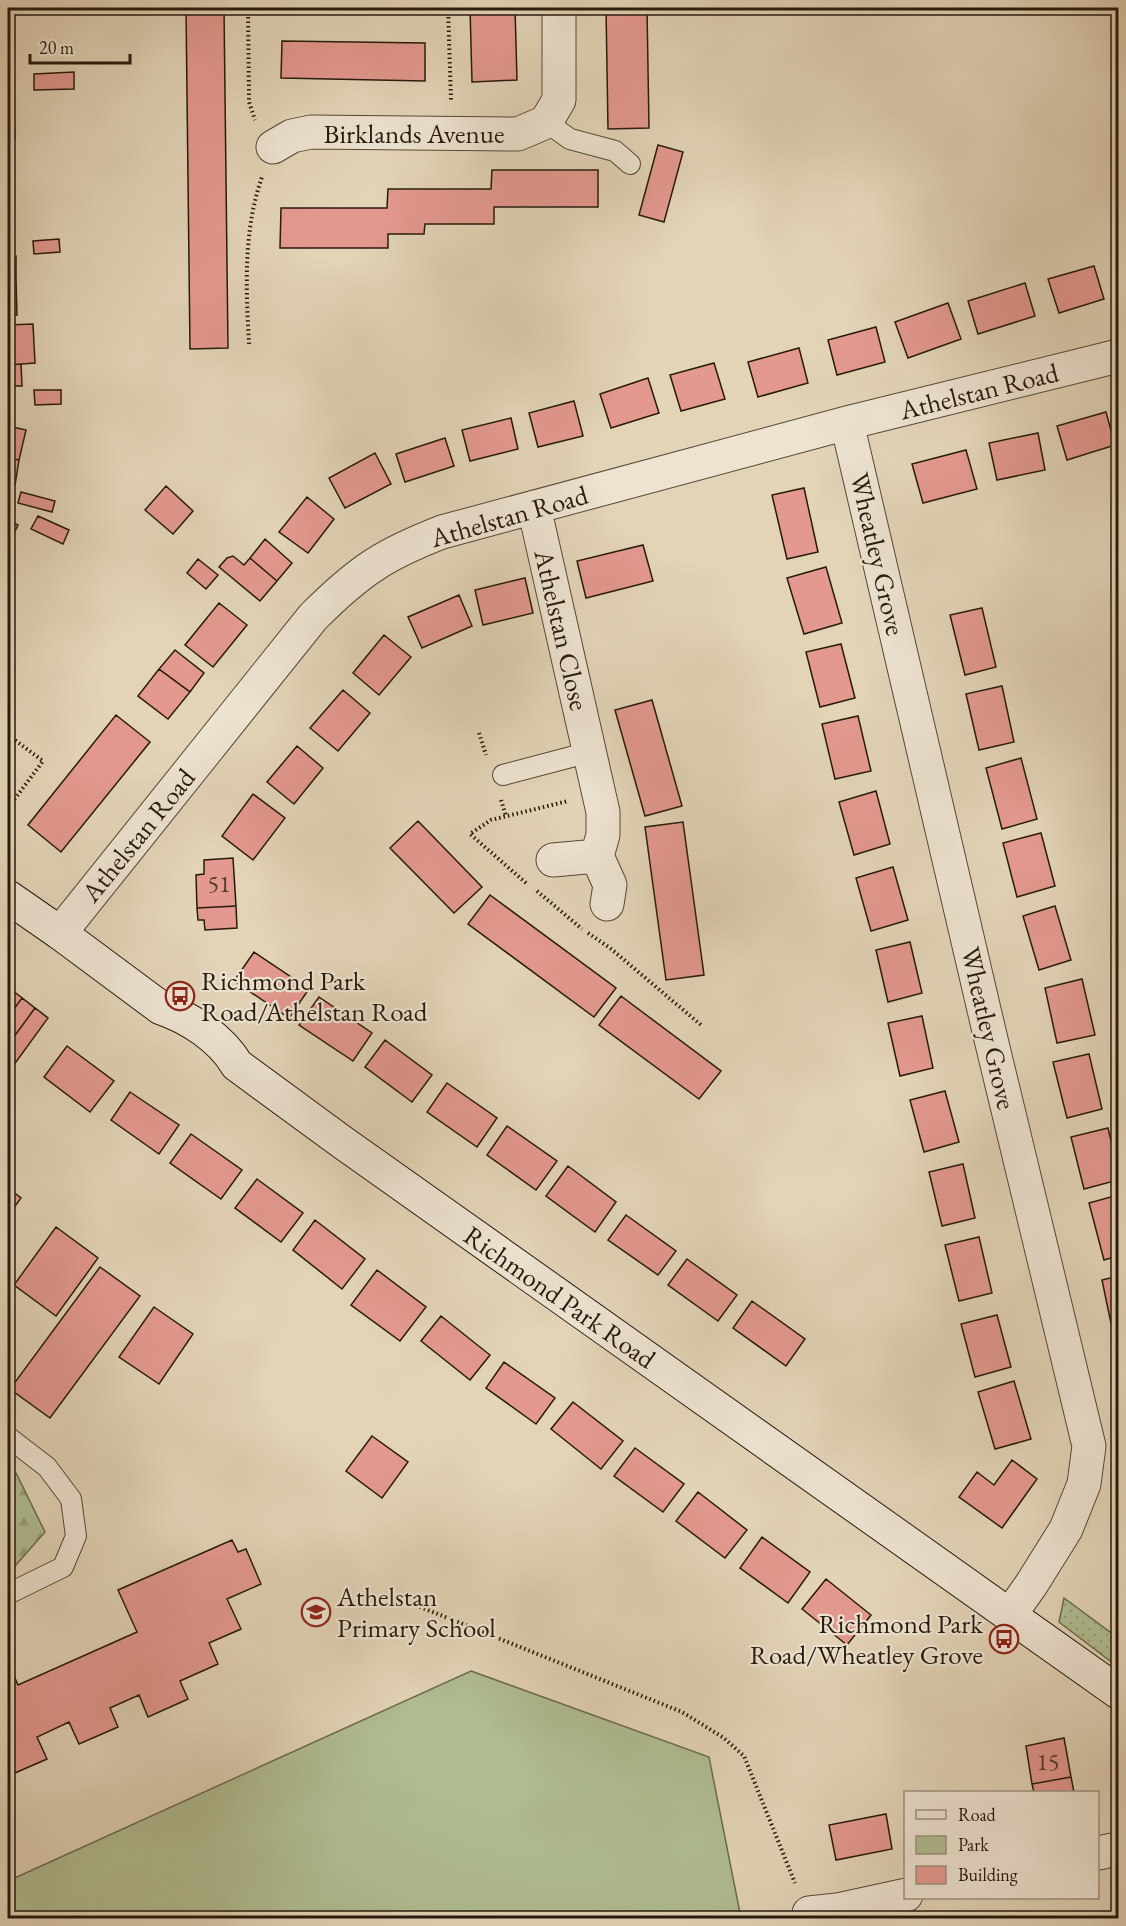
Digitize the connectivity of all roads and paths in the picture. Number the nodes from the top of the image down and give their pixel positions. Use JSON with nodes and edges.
{"nodes":[{"id":1,"x":448,"y":8,"type":"edge"},
{"id":2,"x":559,"y":8,"type":"edge"},
{"id":3,"x":546,"y":122,"type":"junction"},
{"id":4,"x":452,"y":134,"type":"junction"},
{"id":5,"x":273,"y":147,"type":"dead end"},
{"id":6,"x":630,"y":164,"type":"dead end"},
{"id":7,"x":1119,"y":356,"type":"edge"},
{"id":8,"x":847,"y":423,"type":"junction"},
{"id":9,"x":534,"y":507,"type":"junction"},
{"id":10,"x":8,"y":735,"type":"edge"},
{"id":11,"x":590,"y":752,"type":"junction"},
{"id":12,"x":503,"y":775,"type":"dead end"},
{"id":13,"x":579,"y":799,"type":"dead end"},
{"id":14,"x":8,"y":808,"type":"edge"},
{"id":15,"x":470,"y":834,"type":"dead end"},
{"id":16,"x":597,"y":856,"type":"junction"},
{"id":17,"x":553,"y":860,"type":"dead end"},
{"id":18,"x":8,"y":897,"type":"edge"},
{"id":19,"x":607,"y":904,"type":"dead end"},
{"id":20,"x":60,"y":933,"type":"junction"},
{"id":21,"x":8,"y":1437,"type":"edge"},
{"id":22,"x":8,"y":1594,"type":"edge"},
{"id":23,"x":402,"y":1600,"type":"dead end"},
{"id":24,"x":1009,"y":1616,"type":"junction"},
{"id":25,"x":1119,"y":1692,"type":"edge"},
{"id":26,"x":1119,"y":1849,"type":"edge"},
{"id":27,"x":1099,"y":1853,"type":"edge"},
{"id":28,"x":904,"y":1895,"type":"edge"},
{"id":29,"x":804,"y":1902,"type":"joint"}],
"edges":[{"from":1,"to":4,"type":"path"},
{"from":2,"to":3,"type":"street"},
{"from":3,"to":4,"type":"street","name":"Birklands Avenue"},
{"from":3,"to":6,"type":"lane"},
{"from":4,"to":5,"type":"street","name":"Birklands Avenue"},
{"from":7,"to":8,"type":"street","name":"Athelstan Road"},
{"from":8,"to":9,"type":"street","name":"Athelstan Road"},
{"from":8,"to":24,"type":"street","name":"Wheatley Grove"},
{"from":9,"to":11,"type":"street","name":"Athelstan Close"},
{"from":9,"to":20,"type":"street","name":"Athelstan Road"},
{"from":10,"to":14,"type":"path"},
{"from":11,"to":12,"type":"lane"},
{"from":11,"to":16,"type":"street","name":"Athelstan Close"},
{"from":13,"to":15,"type":"path"},
{"from":16,"to":17,"type":"street"},
{"from":16,"to":19,"type":"street"},
{"from":18,"to":20,"type":"street","name":"Richmond Park Road"},
{"from":20,"to":24,"type":"street","name":"Richmond Park Road"},
{"from":21,"to":22,"type":"lane"},
{"from":23,"to":29,"type":"path"},
{"from":24,"to":25,"type":"street","name":"Richmond Park Road"},
{"from":26,"to":27,"type":"street"},
{"from":28,"to":29,"type":"street"}]}
